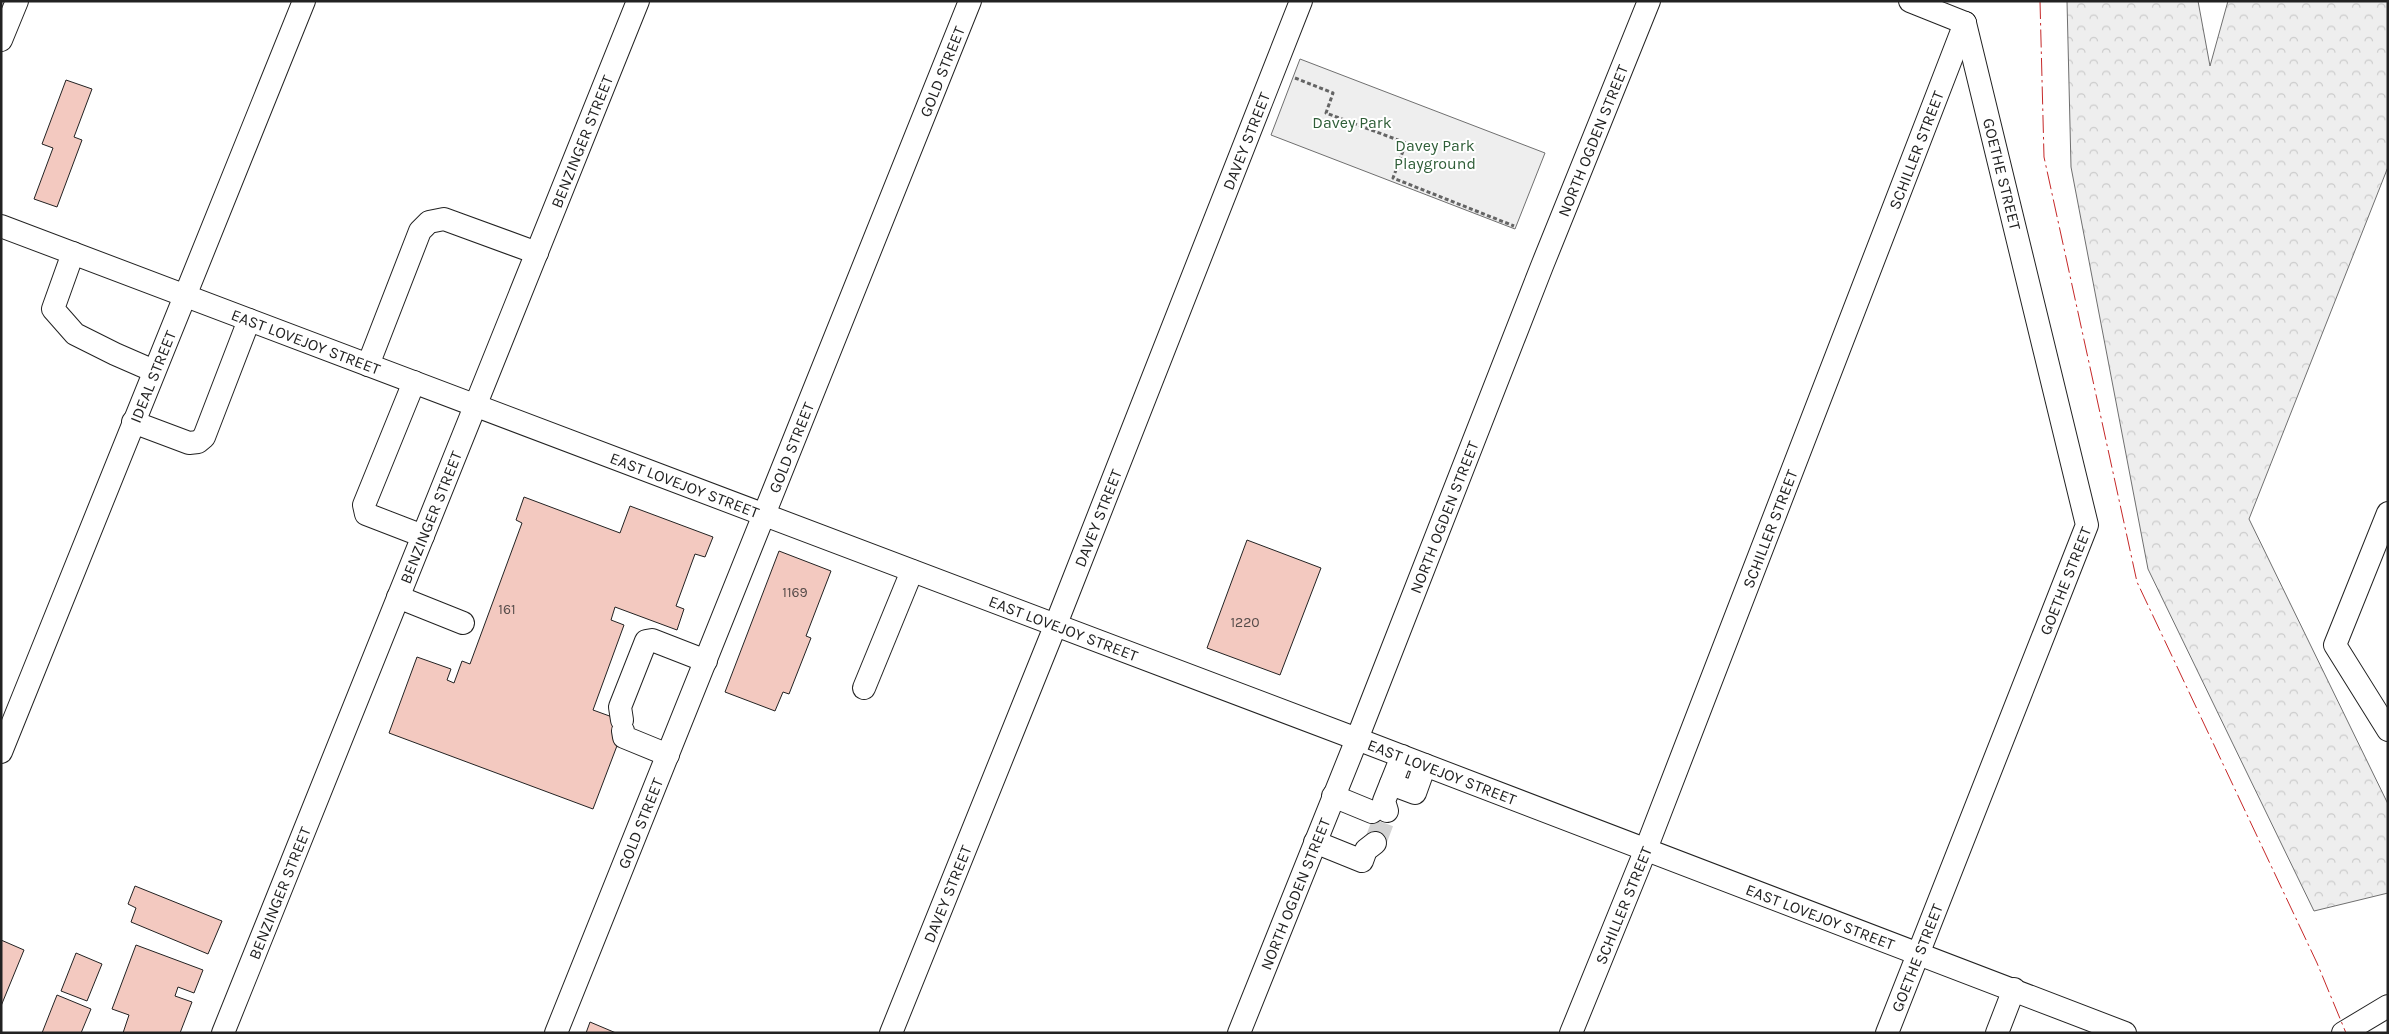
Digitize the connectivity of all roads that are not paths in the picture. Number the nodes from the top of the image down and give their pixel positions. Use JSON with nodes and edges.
{"nodes":[{"id":1,"x":17,"y":1,"type":"edge"},
{"id":2,"x":304,"y":1,"type":"edge"},
{"id":3,"x":638,"y":1,"type":"edge"},
{"id":4,"x":970,"y":1,"type":"edge"},
{"id":5,"x":1301,"y":1,"type":"edge"},
{"id":6,"x":1649,"y":1,"type":"edge"},
{"id":7,"x":1910,"y":1,"type":"edge"},
{"id":8,"x":1965,"y":23,"type":"junction"},
{"id":9,"x":1,"y":40,"type":"edge"},
{"id":10,"x":1,"y":226,"type":"edge"},
{"id":11,"x":73,"y":253,"type":"junction"},
{"id":12,"x":537,"y":253,"type":"junction"},
{"id":13,"x":184,"y":295,"type":"junction"},
{"id":14,"x":249,"y":320,"type":"junction"},
{"id":15,"x":368,"y":365,"type":"junction"},
{"id":16,"x":154,"y":371,"type":"junction"},
{"id":17,"x":414,"y":382,"type":"junction"},
{"id":18,"x":476,"y":406,"type":"junction"},
{"id":19,"x":133,"y":422,"type":"junction"},
{"id":20,"x":2388,"y":513,"type":"edge"},
{"id":21,"x":765,"y":515,"type":"junction"},
{"id":22,"x":423,"y":536,"type":"junction"},
{"id":23,"x":912,"y":571,"type":"junction"},
{"id":24,"x":398,"y":597,"type":"junction"},
{"id":25,"x":463,"y":623,"type":"dead end"},
{"id":26,"x":1056,"y":624,"type":"junction"},
{"id":27,"x":706,"y":661,"type":"junction"},
{"id":28,"x":864,"y":688,"type":"dead end"},
{"id":29,"x":2388,"y":730,"type":"edge"},
{"id":30,"x":1357,"y":738,"type":"junction"},
{"id":31,"x":1,"y":752,"type":"edge"},
{"id":32,"x":668,"y":755,"type":"junction"},
{"id":33,"x":1402,"y":756,"type":"junction"},
{"id":34,"x":1426,"y":765,"type":"junction"},
{"id":35,"x":1333,"y":796,"type":"junction"},
{"id":36,"x":1382,"y":803,"type":"junction"},
{"id":37,"x":1314,"y":842,"type":"junction"},
{"id":38,"x":1368,"y":844,"type":"tunnel mouth"},
{"id":39,"x":1646,"y":848,"type":"junction"},
{"id":40,"x":1919,"y":952,"type":"junction"},
{"id":41,"x":2014,"y":989,"type":"junction"},
{"id":42,"x":2388,"y":1006,"type":"edge"},
{"id":43,"x":1889,"y":1032,"type":"edge"},
{"id":44,"x":223,"y":1033,"type":"edge"},
{"id":45,"x":556,"y":1033,"type":"edge"},
{"id":46,"x":891,"y":1033,"type":"edge"},
{"id":47,"x":1239,"y":1033,"type":"edge"},
{"id":48,"x":1571,"y":1033,"type":"edge"},
{"id":49,"x":1997,"y":1033,"type":"edge"},
{"id":50,"x":2124,"y":1033,"type":"edge"},
{"id":51,"x":2343,"y":1033,"type":"edge"}],
"edges":[{"from":1,"to":9,"type":"street"},
{"from":2,"to":13,"type":"street","name":"IDEAL STREET"},
{"from":3,"to":12,"type":"street","name":"BENZINGER STREET"},
{"from":4,"to":21,"type":"street","name":"GOLD STREET"},
{"from":5,"to":26,"type":"street","name":"DAVEY STREET"},
{"from":6,"to":30,"type":"street","name":"NORTH OGDEN STREET"},
{"from":7,"to":8,"type":"street"},
{"from":8,"to":39,"type":"street","name":"SCHILLER STREET"},
{"from":8,"to":40,"type":"street","name":"GOETHE STREET"},
{"from":10,"to":11,"type":"street","name":"EAST LOVEJOY STREET"},
{"from":11,"to":13,"type":"street","name":"EAST LOVEJOY STREET"},
{"from":11,"to":16,"type":"street"},
{"from":12,"to":15,"type":"street"},
{"from":12,"to":18,"type":"street","name":"BENZINGER STREET"},
{"from":13,"to":14,"type":"street","name":"EAST LOVEJOY STREET"},
{"from":13,"to":16,"type":"street","name":"IDEAL STREET"},
{"from":14,"to":15,"type":"street","name":"EAST LOVEJOY STREET"},
{"from":14,"to":19,"type":"street"},
{"from":15,"to":17,"type":"street","name":"EAST LOVEJOY STREET"},
{"from":16,"to":19,"type":"street","name":"IDEAL STREET"},
{"from":17,"to":18,"type":"street","name":"EAST LOVEJOY STREET"},
{"from":17,"to":22,"type":"street"},
{"from":18,"to":21,"type":"street","name":"EAST LOVEJOY STREET"},
{"from":18,"to":22,"type":"street","name":"BENZINGER STREET"},
{"from":19,"to":31,"type":"street","name":"IDEAL STREET"},
{"from":20,"to":29,"type":"street"},
{"from":21,"to":23,"type":"street","name":"EAST LOVEJOY STREET"},
{"from":21,"to":27,"type":"street","name":"GOLD STREET"},
{"from":22,"to":24,"type":"street","name":"BENZINGER STREET"},
{"from":23,"to":26,"type":"street","name":"EAST LOVEJOY STREET"},
{"from":23,"to":28,"type":"street"},
{"from":24,"to":25,"type":"street"},
{"from":24,"to":44,"type":"street","name":"BENZINGER STREET"},
{"from":26,"to":30,"type":"street","name":"EAST LOVEJOY STREET"},
{"from":26,"to":46,"type":"street","name":"DAVEY STREET"},
{"from":27,"to":32,"type":"street","name":"GOLD STREET"},
{"from":27,"to":32,"type":"street"},
{"from":30,"to":33,"type":"street","name":"EAST LOVEJOY STREET"},
{"from":30,"to":35,"type":"street","name":"NORTH OGDEN STREET"},
{"from":32,"to":45,"type":"street","name":"GOLD STREET"},
{"from":33,"to":34,"type":"street","name":"EAST LOVEJOY STREET"},
{"from":33,"to":36,"type":"street"},
{"from":34,"to":36,"type":"street"},
{"from":34,"to":39,"type":"street","name":"EAST LOVEJOY STREET"},
{"from":35,"to":36,"type":"street"},
{"from":35,"to":37,"type":"street","name":"NORTH OGDEN STREET"},
{"from":37,"to":38,"type":"street"},
{"from":37,"to":47,"type":"street","name":"NORTH OGDEN STREET"},
{"from":39,"to":40,"type":"street","name":"EAST LOVEJOY STREET"},
{"from":39,"to":48,"type":"street","name":"SCHILLER STREET"},
{"from":40,"to":41,"type":"street","name":"EAST LOVEJOY STREET"},
{"from":40,"to":43,"type":"street","name":"GOETHE STREET"},
{"from":41,"to":49,"type":"street"},
{"from":41,"to":50,"type":"street","name":"EAST LOVEJOY STREET"},
{"from":42,"to":51,"type":"street"}]}
